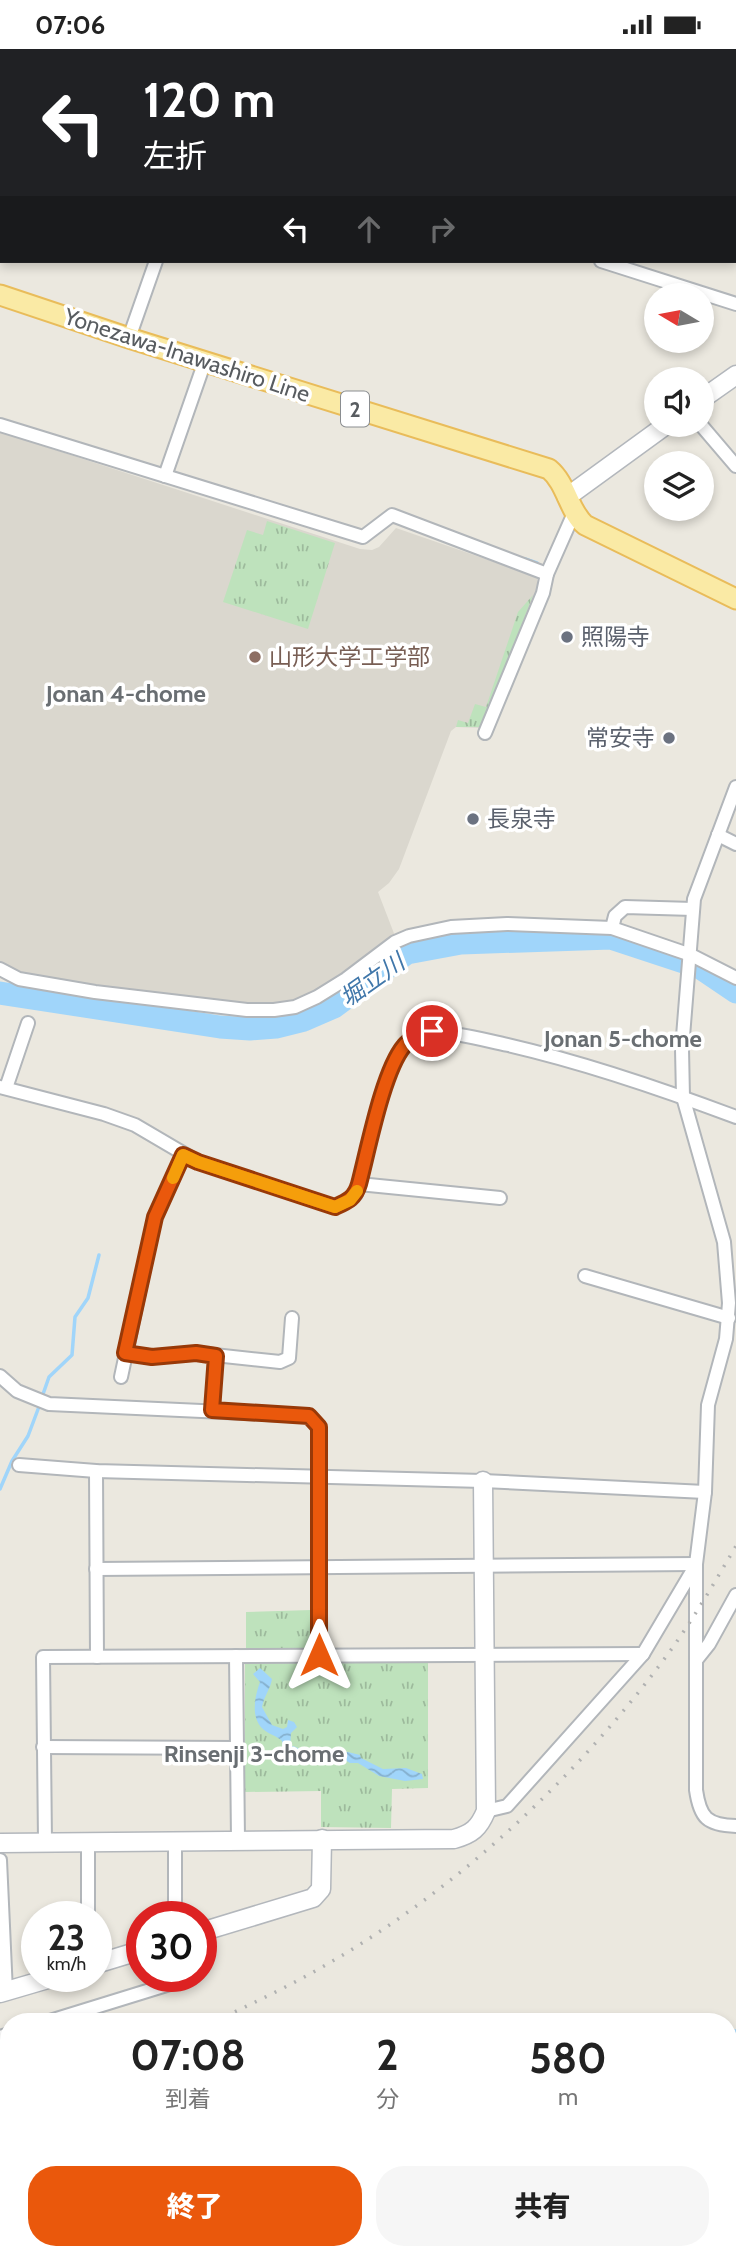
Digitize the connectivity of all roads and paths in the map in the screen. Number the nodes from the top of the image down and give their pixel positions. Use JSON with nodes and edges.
{"nodes":[{"id":1,"x":155,"y":263,"type":"edge"},
{"id":2,"x":607,"y":263,"type":"edge"},
{"id":3,"x":0,"y":295,"type":"edge"},
{"id":4,"x":736,"y":304,"type":"edge"},
{"id":5,"x":130,"y":338,"type":"junction"},
{"id":6,"x":205,"y":361,"type":"junction"},
{"id":7,"x":736,"y":375,"type":"edge"},
{"id":8,"x":714,"y":391,"type":"edge"},
{"id":9,"x":0,"y":425,"type":"edge"},
{"id":10,"x":652,"y":437,"type":"edge"},
{"id":11,"x":711,"y":437,"type":"edge"},
{"id":12,"x":736,"y":466,"type":"edge"},
{"id":13,"x":165,"y":476,"type":"junction"},
{"id":14,"x":571,"y":505,"type":"junction"},
{"id":15,"x":547,"y":575,"type":"junction"},
{"id":16,"x":736,"y":599,"type":"edge"},
{"id":17,"x":485,"y":733,"type":"dead end"},
{"id":18,"x":736,"y":787,"type":"edge"},
{"id":19,"x":719,"y":835,"type":"junction"},
{"id":20,"x":736,"y":844,"type":"edge"},
{"id":21,"x":693,"y":909,"type":"junction"},
{"id":22,"x":612,"y":928,"type":"junction"},
{"id":23,"x":691,"y":957,"type":"junction"},
{"id":24,"x":0,"y":969,"type":"edge"},
{"id":25,"x":736,"y":978,"type":"edge"},
{"id":26,"x":28,"y":1023,"type":"dead end"},
{"id":27,"x":3,"y":1088,"type":"edge"},
{"id":28,"x":683,"y":1097,"type":"junction"},
{"id":29,"x":736,"y":1117,"type":"edge"},
{"id":30,"x":183,"y":1155,"type":"junction"},
{"id":31,"x":359,"y":1184,"type":"junction"},
{"id":32,"x":500,"y":1198,"type":"dead end"},
{"id":33,"x":730,"y":1243,"type":"edge"},
{"id":34,"x":584,"y":1276,"type":"dead end"},
{"id":35,"x":292,"y":1318,"type":"dead end"},
{"id":36,"x":729,"y":1318,"type":"junction"},
{"id":37,"x":125,"y":1353,"type":"junction"},
{"id":38,"x":722,"y":1355,"type":"junction"},
{"id":39,"x":216,"y":1356,"type":"junction"},
{"id":40,"x":736,"y":1359,"type":"edge"},
{"id":41,"x":0,"y":1376,"type":"edge"},
{"id":42,"x":121,"y":1377,"type":"dead end"},
{"id":43,"x":212,"y":1410,"type":"junction"},
{"id":44,"x":19,"y":1465,"type":"dead end"},
{"id":45,"x":96,"y":1471,"type":"junction"},
{"id":46,"x":318,"y":1475,"type":"junction"},
{"id":47,"x":483,"y":1481,"type":"junction"},
{"id":48,"x":705,"y":1492,"type":"junction"},
{"id":49,"x":696,"y":1565,"type":"junction"},
{"id":50,"x":484,"y":1566,"type":"junction"},
{"id":51,"x":96,"y":1569,"type":"junction"},
{"id":52,"x":319,"y":1569,"type":"junction"},
{"id":53,"x":736,"y":1595,"type":"edge"},
{"id":54,"x":643,"y":1654,"type":"junction"},
{"id":55,"x":319,"y":1655,"type":"junction"},
{"id":56,"x":485,"y":1655,"type":"junction"},
{"id":57,"x":236,"y":1656,"type":"junction"},
{"id":58,"x":97,"y":1657,"type":"junction"},
{"id":59,"x":697,"y":1658,"type":"junction"},
{"id":60,"x":43,"y":1748,"type":"junction"},
{"id":61,"x":237,"y":1748,"type":"junction"},
{"id":62,"x":486,"y":1811,"type":"junction"},
{"id":63,"x":736,"y":1826,"type":"edge"},
{"id":64,"x":322,"y":1839,"type":"junction"},
{"id":65,"x":238,"y":1840,"type":"junction"},
{"id":66,"x":175,"y":1841,"type":"junction"},
{"id":67,"x":45,"y":1842,"type":"junction"},
{"id":68,"x":88,"y":1842,"type":"junction"},
{"id":69,"x":0,"y":1843,"type":"edge"},
{"id":70,"x":0,"y":1860,"type":"edge"},
{"id":71,"x":88,"y":1901,"type":"edge"},
{"id":72,"x":175,"y":1901,"type":"edge"},
{"id":73,"x":217,"y":1927,"type":"edge"},
{"id":74,"x":21,"y":1987,"type":"edge"},
{"id":75,"x":3,"y":1992,"type":"edge"},
{"id":76,"x":144,"y":1992,"type":"edge"},
{"id":77,"x":76,"y":2013,"type":"edge"}],
"edges":[{"from":1,"to":5,"type":"street"},
{"from":2,"to":4,"type":"street"},
{"from":3,"to":5,"type":"main road","name":"Yonezawa-Inawashiro Line","number":"2"},
{"from":5,"to":6,"type":"main road","name":"Yonezawa-Inawashiro Line","number":"2"},
{"from":6,"to":13,"type":"street"},
{"from":6,"to":14,"type":"main road","name":"Yonezawa-Inawashiro Line","number":"2"},
{"from":7,"to":8,"type":"street"},
{"from":9,"to":13,"type":"street"},
{"from":10,"to":14,"type":"street"},
{"from":11,"to":12,"type":"street"},
{"from":13,"to":15,"type":"street"},
{"from":14,"to":15,"type":"street"},
{"from":14,"to":16,"type":"main road","name":"Yonezawa-Inawashiro Line","number":"2"},
{"from":15,"to":17,"type":"street"},
{"from":18,"to":19,"type":"street"},
{"from":19,"to":20,"type":"street"},
{"from":19,"to":21,"type":"street"},
{"from":21,"to":22,"type":"street"},
{"from":21,"to":23,"type":"street"},
{"from":22,"to":23,"type":"street"},
{"from":22,"to":24,"type":"street"},
{"from":23,"to":25,"type":"street"},
{"from":23,"to":28,"type":"street"},
{"from":26,"to":27,"type":"street"},
{"from":27,"to":30,"type":"street"},
{"from":28,"to":29,"type":"street"},
{"from":28,"to":31,"type":"street"},
{"from":28,"to":33,"type":"street"},
{"from":30,"to":31,"type":"street"},
{"from":30,"to":37,"type":"street"},
{"from":31,"to":32,"type":"street"},
{"from":33,"to":36,"type":"street"},
{"from":34,"to":36,"type":"street"},
{"from":35,"to":39,"type":"street"},
{"from":36,"to":38,"type":"street"},
{"from":37,"to":39,"type":"street"},
{"from":37,"to":42,"type":"street"},
{"from":38,"to":40,"type":"street"},
{"from":38,"to":48,"type":"street"},
{"from":39,"to":43,"type":"street"},
{"from":41,"to":43,"type":"street"},
{"from":43,"to":46,"type":"street"},
{"from":44,"to":45,"type":"street"},
{"from":45,"to":46,"type":"street"},
{"from":45,"to":51,"type":"street"},
{"from":46,"to":47,"type":"street"},
{"from":46,"to":52,"type":"street"},
{"from":47,"to":48,"type":"street"},
{"from":47,"to":50,"type":"street"},
{"from":48,"to":49,"type":"street"},
{"from":49,"to":50,"type":"street"},
{"from":49,"to":54,"type":"street"},
{"from":49,"to":59,"type":"street"},
{"from":50,"to":52,"type":"street"},
{"from":50,"to":56,"type":"street"},
{"from":51,"to":52,"type":"street"},
{"from":51,"to":58,"type":"street"},
{"from":52,"to":55,"type":"street"},
{"from":53,"to":59,"type":"street"},
{"from":54,"to":56,"type":"street"},
{"from":54,"to":62,"type":"street"},
{"from":55,"to":56,"type":"street"},
{"from":55,"to":57,"type":"street"},
{"from":56,"to":62,"type":"street"},
{"from":57,"to":58,"type":"street"},
{"from":57,"to":61,"type":"street"},
{"from":58,"to":60,"type":"street"},
{"from":59,"to":63,"type":"street"},
{"from":60,"to":61,"type":"street"},
{"from":60,"to":67,"type":"street"},
{"from":61,"to":65,"type":"street"},
{"from":62,"to":64,"type":"street"},
{"from":64,"to":65,"type":"street"},
{"from":64,"to":73,"type":"street"},
{"from":65,"to":66,"type":"street"},
{"from":66,"to":68,"type":"street"},
{"from":66,"to":72,"type":"street"},
{"from":67,"to":68,"type":"street"},
{"from":67,"to":69,"type":"street"},
{"from":68,"to":71,"type":"street"},
{"from":70,"to":75,"type":"street"},
{"from":74,"to":75,"type":"street"},
{"from":76,"to":77,"type":"street"}]}
